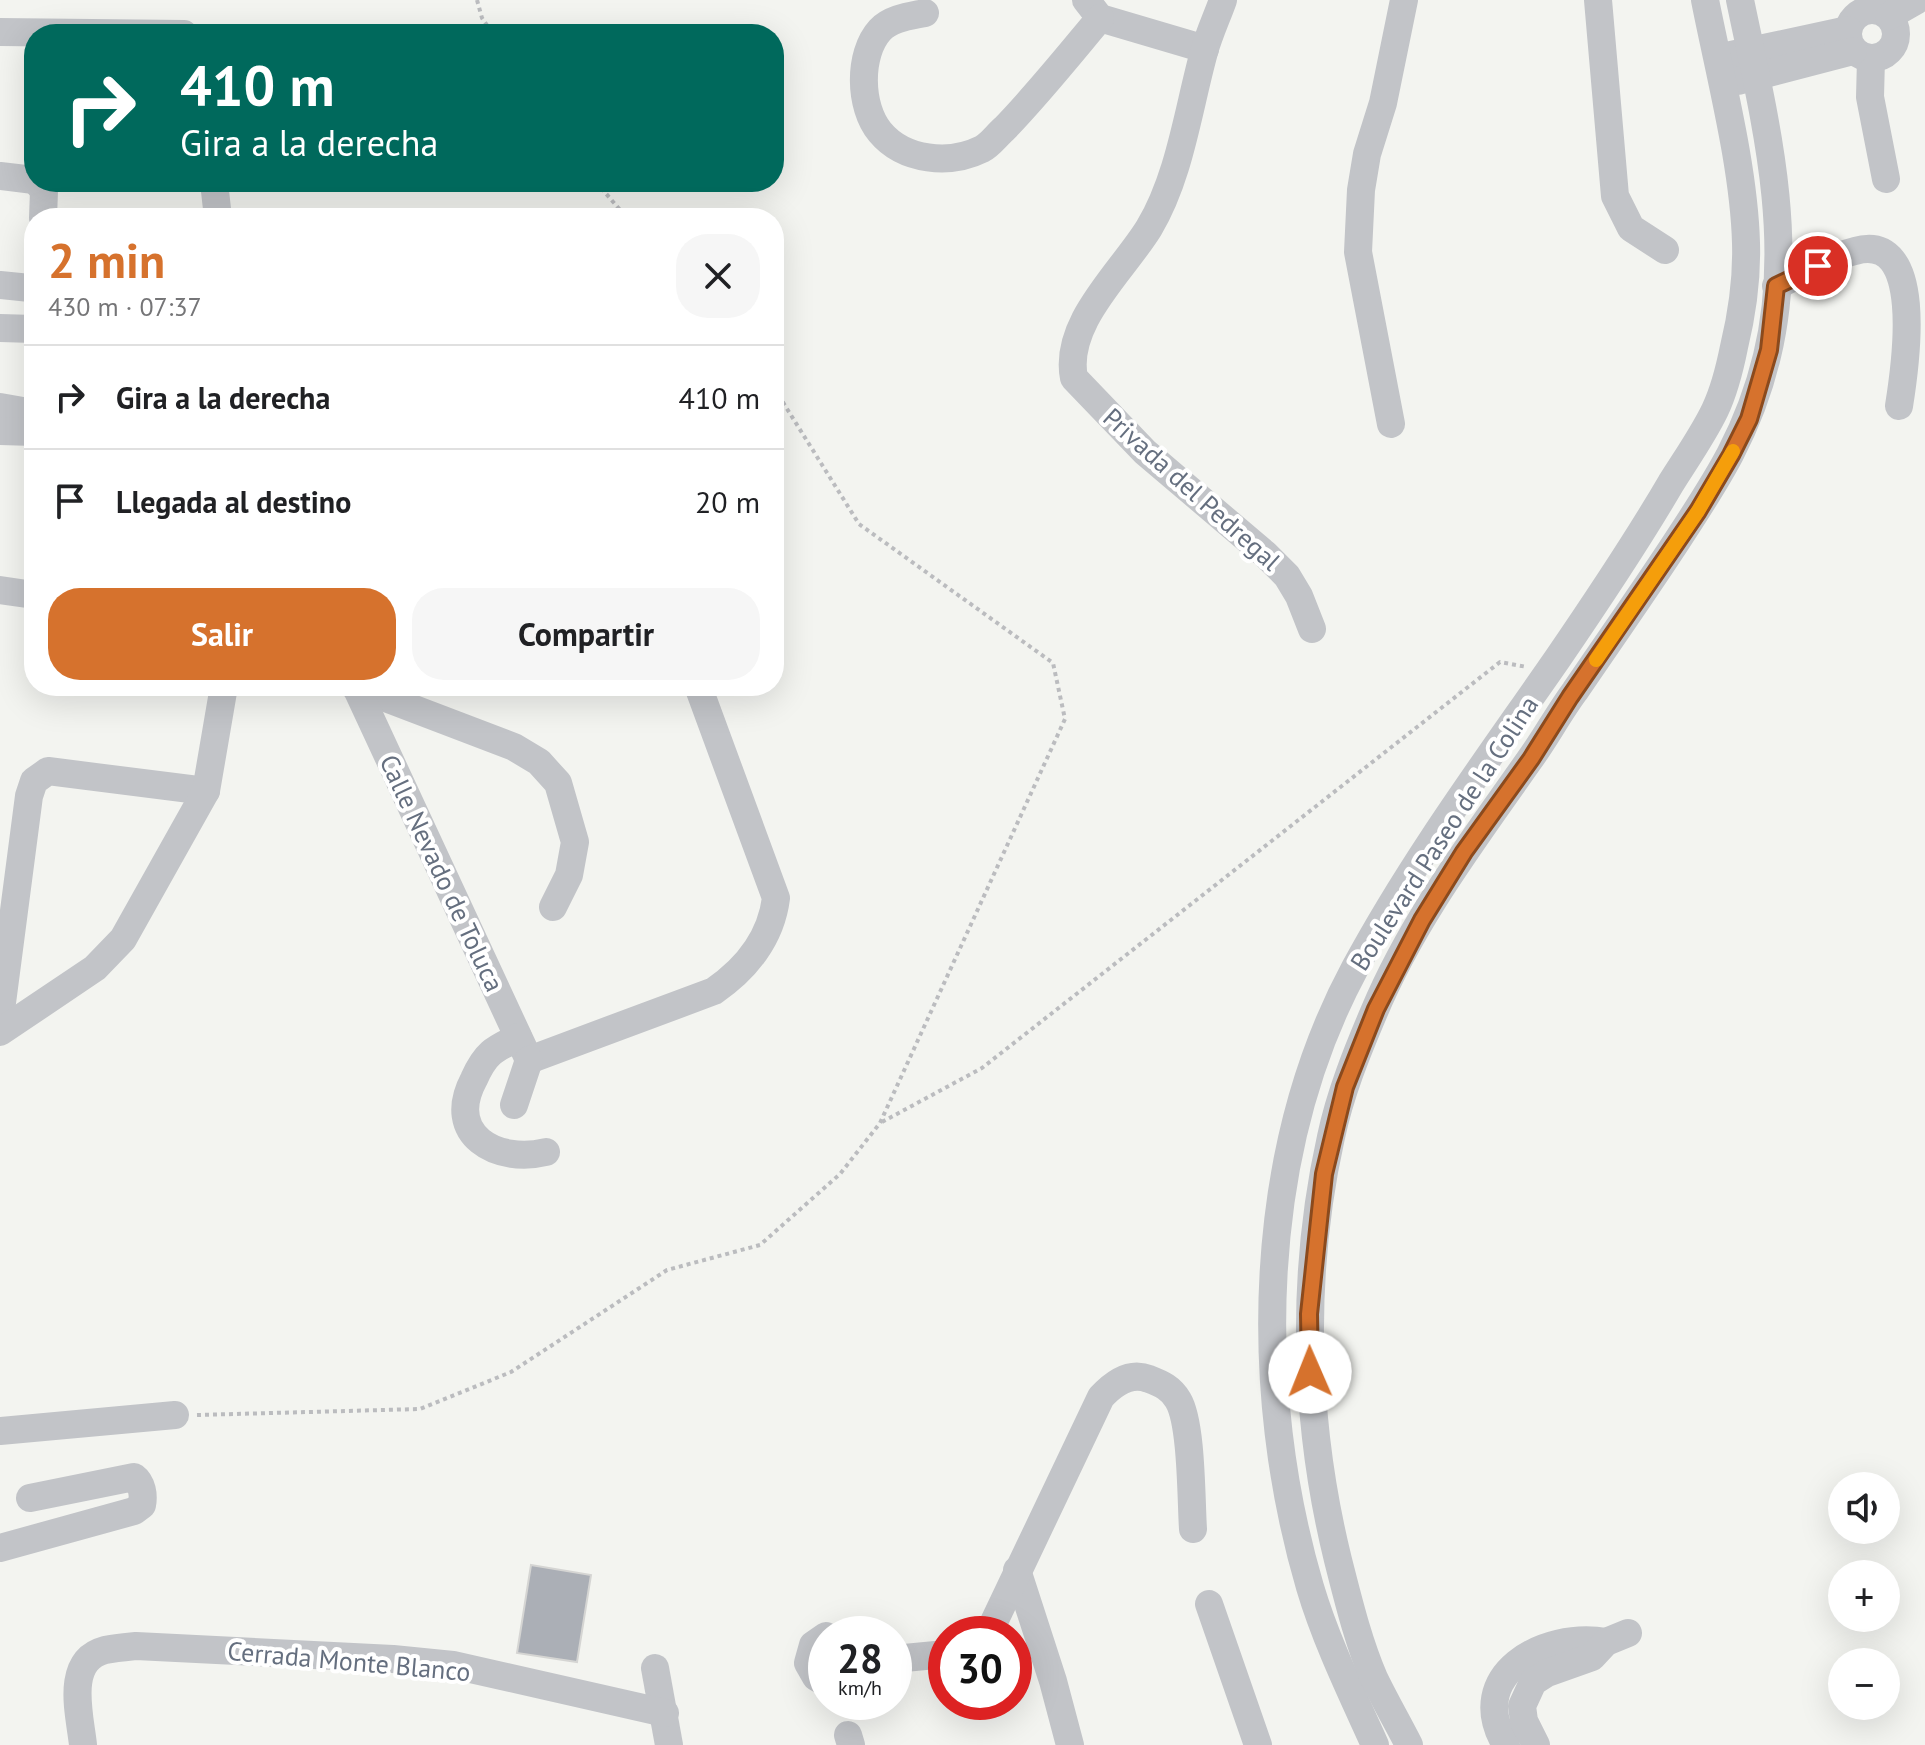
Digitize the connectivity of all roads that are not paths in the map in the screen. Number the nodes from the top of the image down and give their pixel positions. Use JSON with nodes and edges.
{"nodes":[{"id":1,"x":1223,"y":0,"type":"edge"},
{"id":2,"x":1404,"y":0,"type":"edge"},
{"id":3,"x":1598,"y":0,"type":"edge"},
{"id":4,"x":1705,"y":0,"type":"edge"},
{"id":5,"x":1740,"y":0,"type":"edge"},
{"id":6,"x":1917,"y":0,"type":"edge"},
{"id":7,"x":1093,"y":9,"type":"edge"},
{"id":8,"x":925,"y":13,"type":"dead end"},
{"id":9,"x":1889,"y":16,"type":"junction"},
{"id":10,"x":1858,"y":30,"type":"edge"},
{"id":11,"x":0,"y":32,"type":"edge"},
{"id":12,"x":24,"y":32,"type":"edge"},
{"id":13,"x":1205,"y":49,"type":"junction"},
{"id":14,"x":1716,"y":57,"type":"junction"},
{"id":15,"x":1752,"y":64,"type":"junction"},
{"id":16,"x":1721,"y":85,"type":"junction"},
{"id":17,"x":0,"y":176,"type":"edge"},
{"id":18,"x":24,"y":179,"type":"edge"},
{"id":19,"x":1886,"y":179,"type":"dead end"},
{"id":20,"x":1665,"y":250,"type":"dead end"},
{"id":21,"x":0,"y":285,"type":"edge"},
{"id":22,"x":1776,"y":286,"type":"junction"},
{"id":23,"x":24,"y":287,"type":"edge"},
{"id":24,"x":0,"y":328,"type":"edge"},
{"id":25,"x":24,"y":329,"type":"edge"},
{"id":26,"x":1899,"y":406,"type":"dead end"},
{"id":27,"x":0,"y":407,"type":"edge"},
{"id":28,"x":24,"y":411,"type":"edge"},
{"id":29,"x":1391,"y":424,"type":"dead end"},
{"id":30,"x":0,"y":431,"type":"edge"},
{"id":31,"x":24,"y":432,"type":"edge"},
{"id":32,"x":0,"y":590,"type":"edge"},
{"id":33,"x":24,"y":594,"type":"edge"},
{"id":34,"x":1312,"y":629,"type":"dead end"},
{"id":35,"x":222,"y":696,"type":"edge"},
{"id":36,"x":359,"y":696,"type":"edge"},
{"id":37,"x":379,"y":696,"type":"edge"},
{"id":38,"x":702,"y":696,"type":"edge"},
{"id":39,"x":206,"y":791,"type":"junction"},
{"id":40,"x":553,"y":907,"type":"dead end"},
{"id":41,"x":0,"y":1018,"type":"edge"},
{"id":42,"x":0,"y":1032,"type":"edge"},
{"id":43,"x":524,"y":1048,"type":"junction"},
{"id":44,"x":514,"y":1105,"type":"dead end"},
{"id":45,"x":546,"y":1152,"type":"dead end"},
{"id":46,"x":175,"y":1415,"type":"road end"},
{"id":47,"x":0,"y":1431,"type":"edge"},
{"id":48,"x":1318,"y":1450,"type":"junction"},
{"id":49,"x":1281,"y":1453,"type":"junction"},
{"id":50,"x":30,"y":1498,"type":"dead end"},
{"id":51,"x":1193,"y":1529,"type":"dead end"},
{"id":52,"x":0,"y":1548,"type":"edge"},
{"id":53,"x":1017,"y":1570,"type":"junction"},
{"id":54,"x":1209,"y":1604,"type":"dead end"},
{"id":55,"x":997,"y":1616,"type":"edge"},
{"id":56,"x":655,"y":1668,"type":"dead end"},
{"id":57,"x":665,"y":1713,"type":"junction"},
{"id":58,"x":83,"y":1745,"type":"edge"},
{"id":59,"x":669,"y":1745,"type":"edge"},
{"id":60,"x":1070,"y":1745,"type":"edge"},
{"id":61,"x":1258,"y":1745,"type":"edge"},
{"id":62,"x":1375,"y":1745,"type":"edge"},
{"id":63,"x":1409,"y":1745,"type":"edge"},
{"id":64,"x":1506,"y":1745,"type":"edge"},
{"id":65,"x":1536,"y":1745,"type":"edge"}],
"edges":[{"from":1,"to":13,"type":"street","name":"Privada del Pedregal"},
{"from":2,"to":29,"type":"street"},
{"from":3,"to":20,"type":"street"},
{"from":4,"to":14,"type":"street","name":"Boulevard Paseo de la Colina"},
{"from":5,"to":15,"type":"street","name":"Boulevard Paseo de la Colina"},
{"from":6,"to":9,"type":"street"},
{"from":7,"to":8,"type":"street"},
{"from":7,"to":13,"type":"street"},
{"from":9,"to":10,"type":"street"},
{"from":9,"to":10,"type":"street"},
{"from":10,"to":15,"type":"street"},
{"from":10,"to":19,"type":"street"},
{"from":11,"to":12,"type":"street"},
{"from":13,"to":34,"type":"street","name":"Privada del Pedregal"},
{"from":14,"to":15,"type":"street"},
{"from":14,"to":16,"type":"street","name":"Boulevard Paseo de la Colina"},
{"from":15,"to":16,"type":"street"},
{"from":15,"to":22,"type":"street","name":"Boulevard Paseo de la Colina"},
{"from":16,"to":49,"type":"street","name":"Boulevard Paseo de la Colina"},
{"from":17,"to":18,"type":"street"},
{"from":21,"to":23,"type":"street"},
{"from":22,"to":26,"type":"street"},
{"from":22,"to":48,"type":"street","name":"Boulevard Paseo de la Colina"},
{"from":24,"to":25,"type":"street"},
{"from":27,"to":28,"type":"street"},
{"from":30,"to":31,"type":"street"},
{"from":32,"to":33,"type":"street"},
{"from":35,"to":39,"type":"street"},
{"from":36,"to":43,"type":"street","name":"Calle Nevado de Toluca"},
{"from":37,"to":40,"type":"street"},
{"from":38,"to":43,"type":"street"},
{"from":39,"to":41,"type":"street"},
{"from":39,"to":42,"type":"street"},
{"from":43,"to":44,"type":"street"},
{"from":43,"to":45,"type":"street"},
{"from":46,"to":47,"type":"street"},
{"from":48,"to":49,"type":"street"},
{"from":48,"to":63,"type":"street","name":"Boulevard Paseo de la Colina"},
{"from":49,"to":62,"type":"street","name":"Boulevard Paseo de la Colina"},
{"from":50,"to":52,"type":"street"},
{"from":51,"to":53,"type":"street"},
{"from":53,"to":55,"type":"street"},
{"from":53,"to":60,"type":"street"},
{"from":54,"to":61,"type":"street"},
{"from":56,"to":57,"type":"street"},
{"from":57,"to":58,"type":"street","name":"Cerrada Monte Blanco"},
{"from":57,"to":59,"type":"street"},
{"from":64,"to":65,"type":"street"}]}
